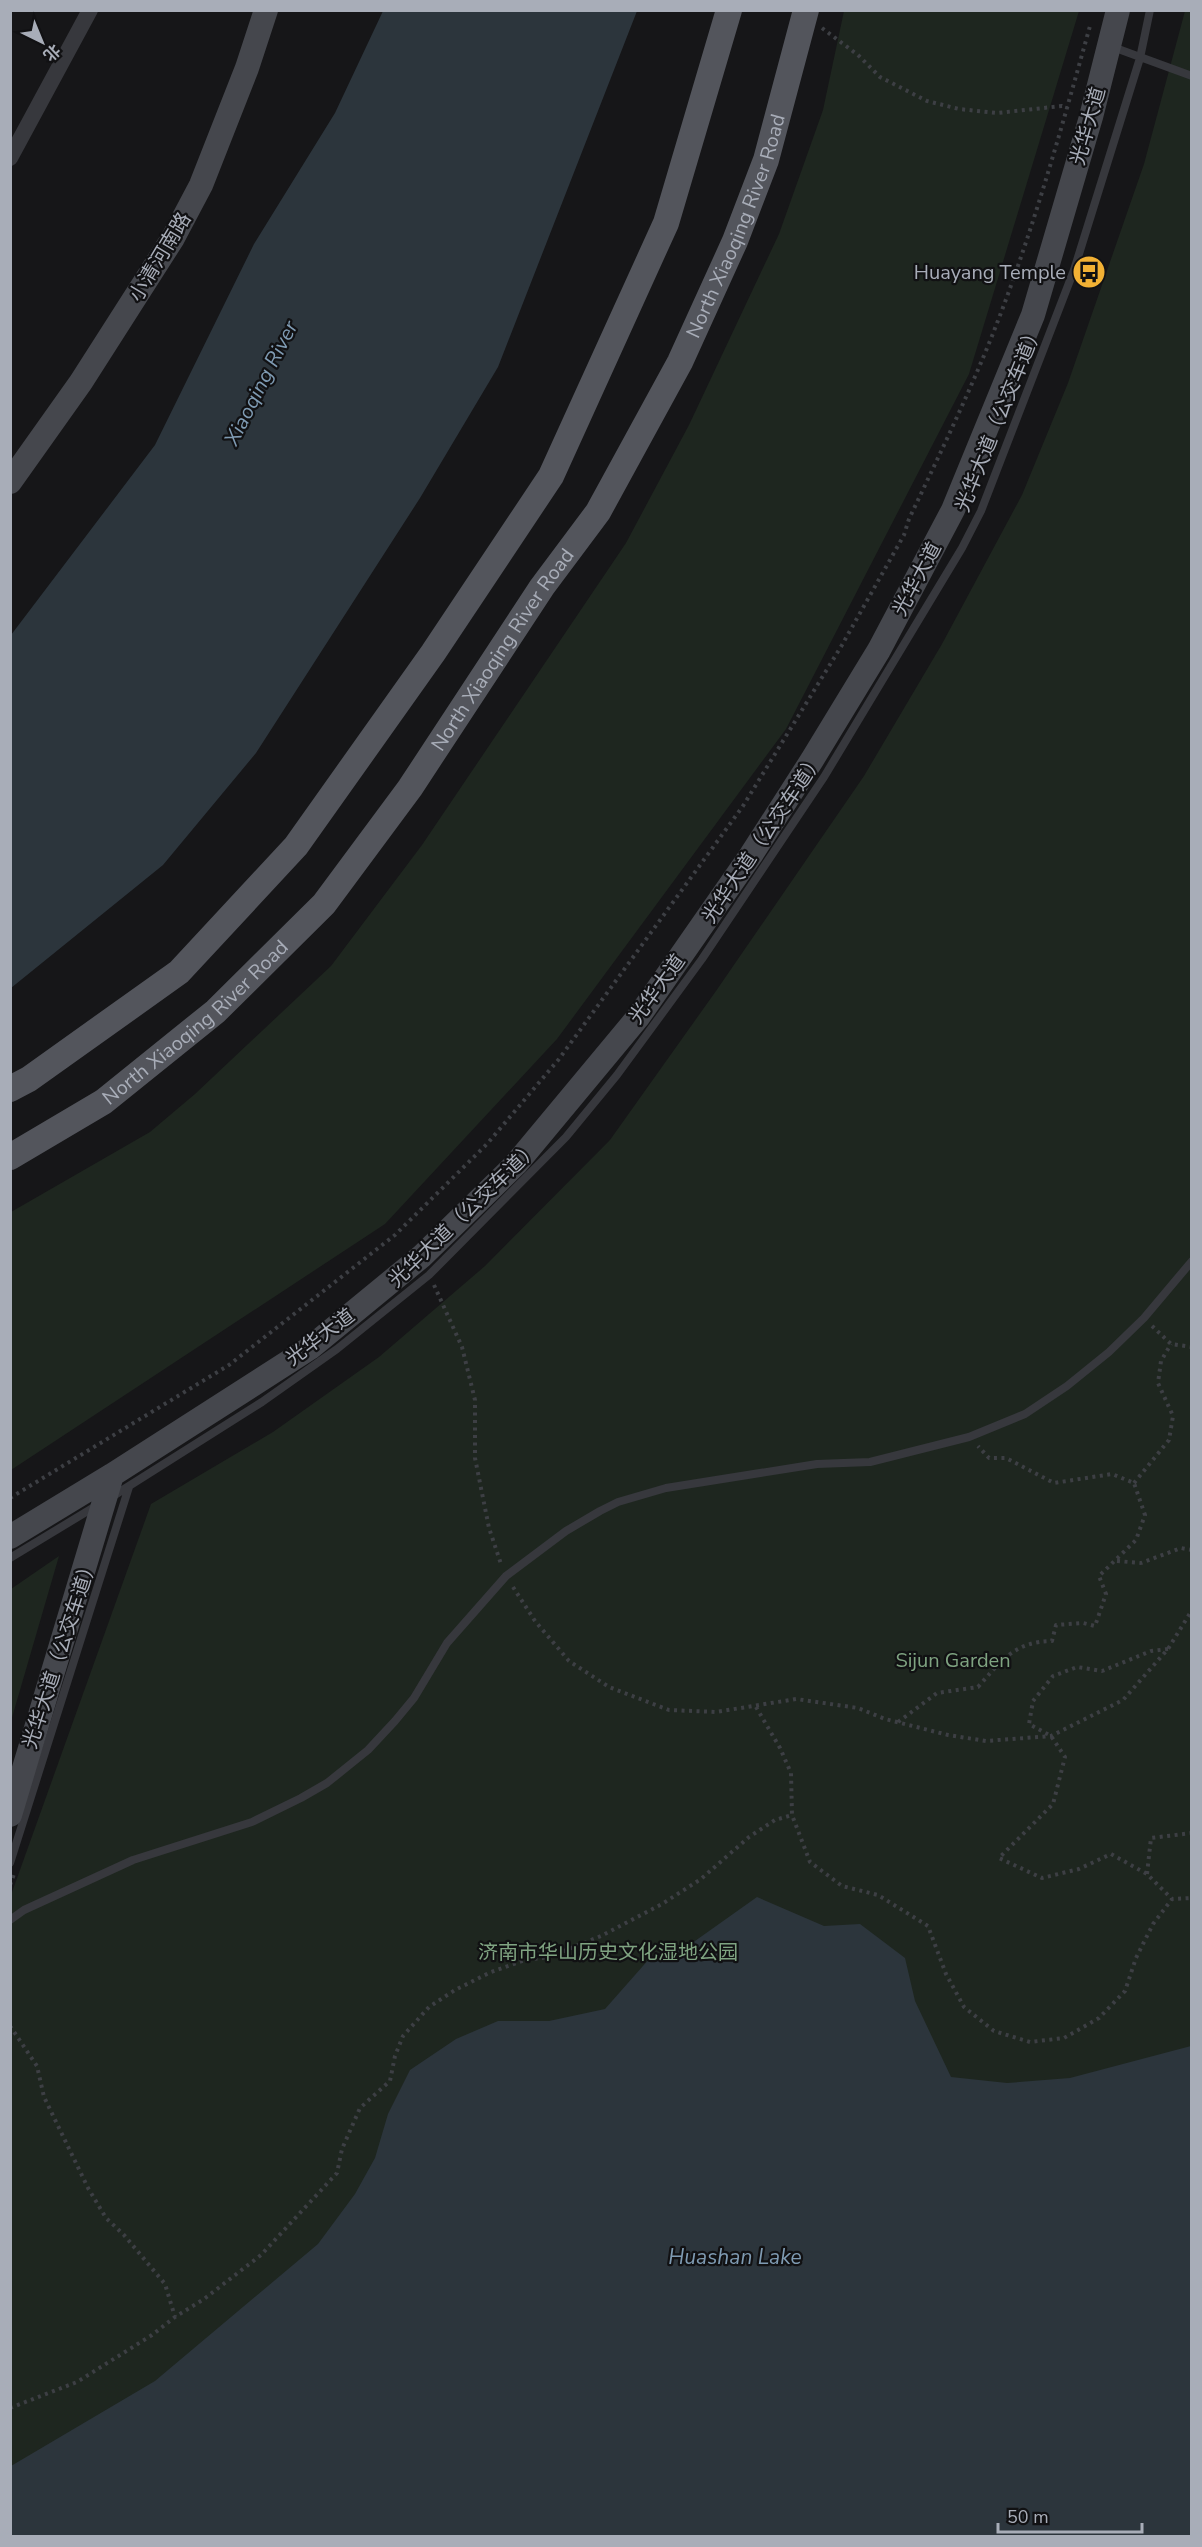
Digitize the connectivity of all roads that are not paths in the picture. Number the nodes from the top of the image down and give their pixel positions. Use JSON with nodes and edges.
{"nodes":[{"id":1,"x":90,"y":10,"type":"edge"},
{"id":2,"x":266,"y":10,"type":"edge"},
{"id":3,"x":729,"y":10,"type":"edge"},
{"id":4,"x":1118,"y":10,"type":"edge"},
{"id":5,"x":1150,"y":10,"type":"edge"},
{"id":6,"x":806,"y":13,"type":"edge"},
{"id":7,"x":1110,"y":46,"type":"junction"},
{"id":8,"x":1140,"y":58,"type":"junction"},
{"id":9,"x":1191,"y":76,"type":"edge"},
{"id":10,"x":10,"y":158,"type":"edge"},
{"id":11,"x":10,"y":482,"type":"edge"},
{"id":12,"x":10,"y":1089,"type":"edge"},
{"id":13,"x":10,"y":1156,"type":"edge"},
{"id":14,"x":1191,"y":1261,"type":"edge"},
{"id":15,"x":121,"y":1481,"type":"junction"},
{"id":16,"x":106,"y":1500,"type":"junction"},
{"id":17,"x":10,"y":1537,"type":"edge"},
{"id":18,"x":10,"y":1558,"type":"edge"},
{"id":19,"x":10,"y":1815,"type":"edge"},
{"id":20,"x":14,"y":1864,"type":"edge"},
{"id":21,"x":10,"y":1920,"type":"edge"}],
"edges":[{"from":1,"to":10,"type":"street"},
{"from":2,"to":11,"type":"main road","name":"小清河南路"},
{"from":3,"to":12,"type":"main road"},
{"from":4,"to":7,"type":"main road","name":"光华大道"},
{"from":5,"to":8,"type":"lane","name":"光华大道（公交车道）"},
{"from":6,"to":13,"type":"main road","name":"North Xiaoqing River Road"},
{"from":7,"to":8,"type":"lane"},
{"from":7,"to":15,"type":"main road","name":"光华大道"},
{"from":8,"to":9,"type":"lane"},
{"from":8,"to":15,"type":"lane","name":"光华大道（公交车道）"},
{"from":14,"to":21,"type":"lane"},
{"from":15,"to":16,"type":"main road"},
{"from":15,"to":17,"type":"main road","name":"光华大道"},
{"from":15,"to":20,"type":"lane","name":"光华大道（公交车道）"},
{"from":16,"to":18,"type":"lane"},
{"from":16,"to":19,"type":"main road"}]}
